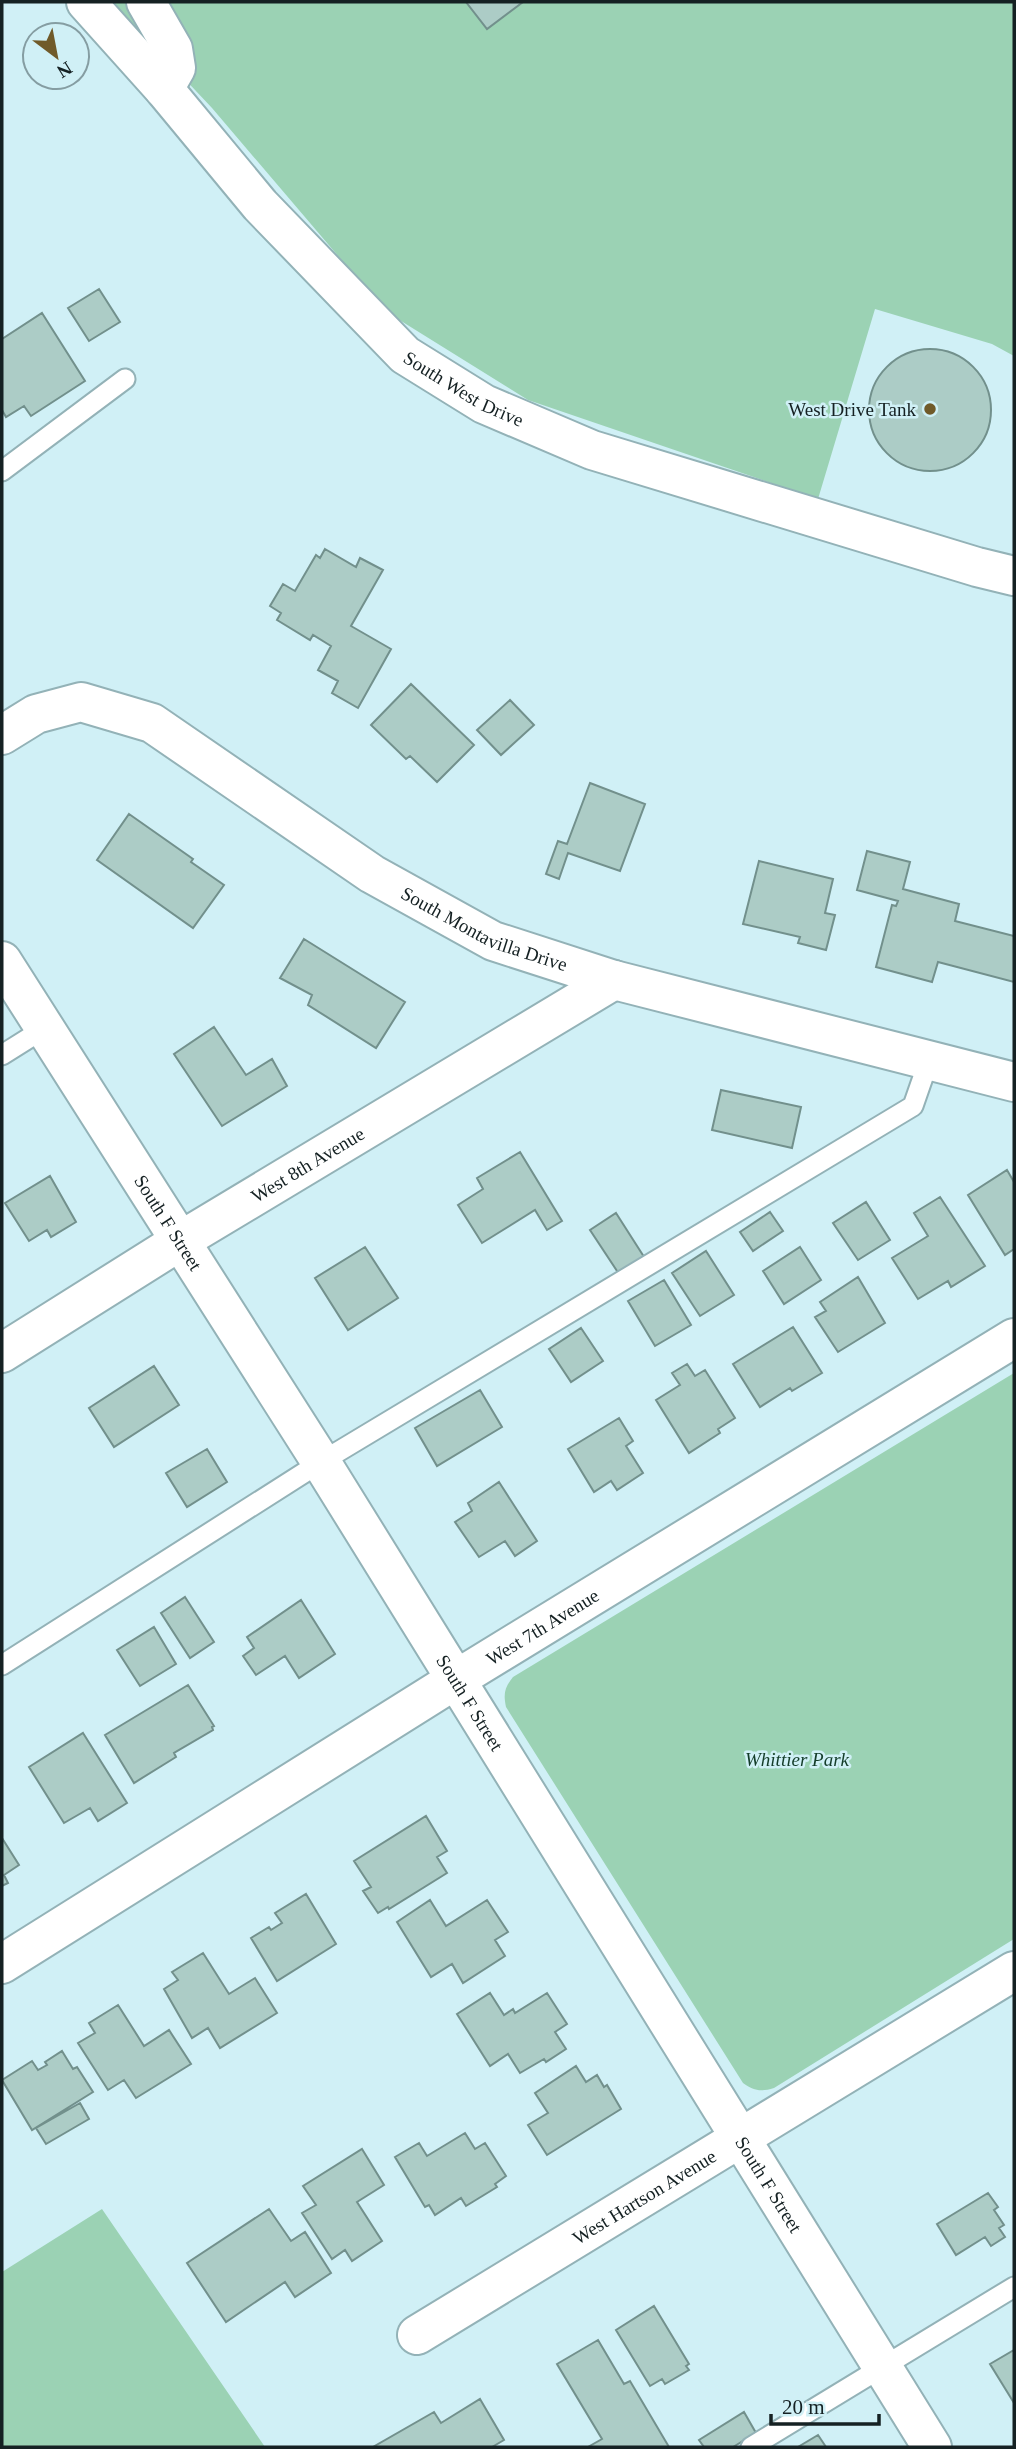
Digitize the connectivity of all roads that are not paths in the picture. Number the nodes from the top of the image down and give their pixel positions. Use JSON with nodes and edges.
{"nodes":[{"id":1,"x":86,"y":2,"type":"edge"},
{"id":2,"x":146,"y":2,"type":"edge"},
{"id":3,"x":163,"y":89,"type":"junction"},
{"id":4,"x":125,"y":379,"type":"dead end"},
{"id":5,"x":2,"y":471,"type":"edge"},
{"id":6,"x":1014,"y":576,"type":"edge"},
{"id":7,"x":2,"y":735,"type":"edge"},
{"id":8,"x":2,"y":961,"type":"edge"},
{"id":9,"x":614,"y":980,"type":"junction"},
{"id":10,"x":45,"y":1028,"type":"junction"},
{"id":11,"x":2,"y":1055,"type":"edge"},
{"id":12,"x":929,"y":1060,"type":"junction"},
{"id":13,"x":1014,"y":1082,"type":"edge"},
{"id":14,"x":180,"y":1241,"type":"junction"},
{"id":15,"x":1014,"y":1338,"type":"edge"},
{"id":16,"x":2,"y":1353,"type":"edge"},
{"id":17,"x":321,"y":1462,"type":"junction"},
{"id":18,"x":2,"y":1665,"type":"edge"},
{"id":19,"x":455,"y":1680,"type":"junction"},
{"id":20,"x":2,"y":1964,"type":"edge"},
{"id":21,"x":1014,"y":1971,"type":"edge"},
{"id":22,"x":741,"y":2136,"type":"junction"},
{"id":23,"x":1014,"y":2287,"type":"edge"},
{"id":24,"x":417,"y":2335,"type":"dead end"},
{"id":25,"x":883,"y":2368,"type":"junction"},
{"id":26,"x":751,"y":2447,"type":"edge"},
{"id":27,"x":932,"y":2447,"type":"edge"}],
"edges":[{"from":1,"to":3,"type":"street","name":"South West Drive"},
{"from":2,"to":3,"type":"street"},
{"from":3,"to":6,"type":"street","name":"South West Drive"},
{"from":4,"to":5,"type":"lane"},
{"from":7,"to":9,"type":"street","name":"South Montavilla Drive"},
{"from":8,"to":10,"type":"street","name":"South F Street"},
{"from":9,"to":12,"type":"street","name":"South Montavilla Drive"},
{"from":9,"to":14,"type":"street","name":"West 8th Avenue"},
{"from":10,"to":11,"type":"lane"},
{"from":10,"to":14,"type":"street","name":"South F Street"},
{"from":12,"to":13,"type":"street","name":"South Montavilla Drive"},
{"from":12,"to":17,"type":"lane"},
{"from":14,"to":16,"type":"street","name":"West 8th Avenue"},
{"from":14,"to":17,"type":"street","name":"South F Street"},
{"from":15,"to":19,"type":"street","name":"West 7th Avenue"},
{"from":17,"to":18,"type":"lane"},
{"from":17,"to":19,"type":"street","name":"South F Street"},
{"from":19,"to":20,"type":"street","name":"West 7th Avenue"},
{"from":19,"to":22,"type":"street","name":"South F Street"},
{"from":21,"to":22,"type":"street","name":"West Hartson Avenue"},
{"from":22,"to":24,"type":"street","name":"West Hartson Avenue"},
{"from":22,"to":25,"type":"street","name":"South F Street"},
{"from":23,"to":25,"type":"lane"},
{"from":25,"to":26,"type":"lane"},
{"from":25,"to":27,"type":"street","name":"South F Street"}]}
